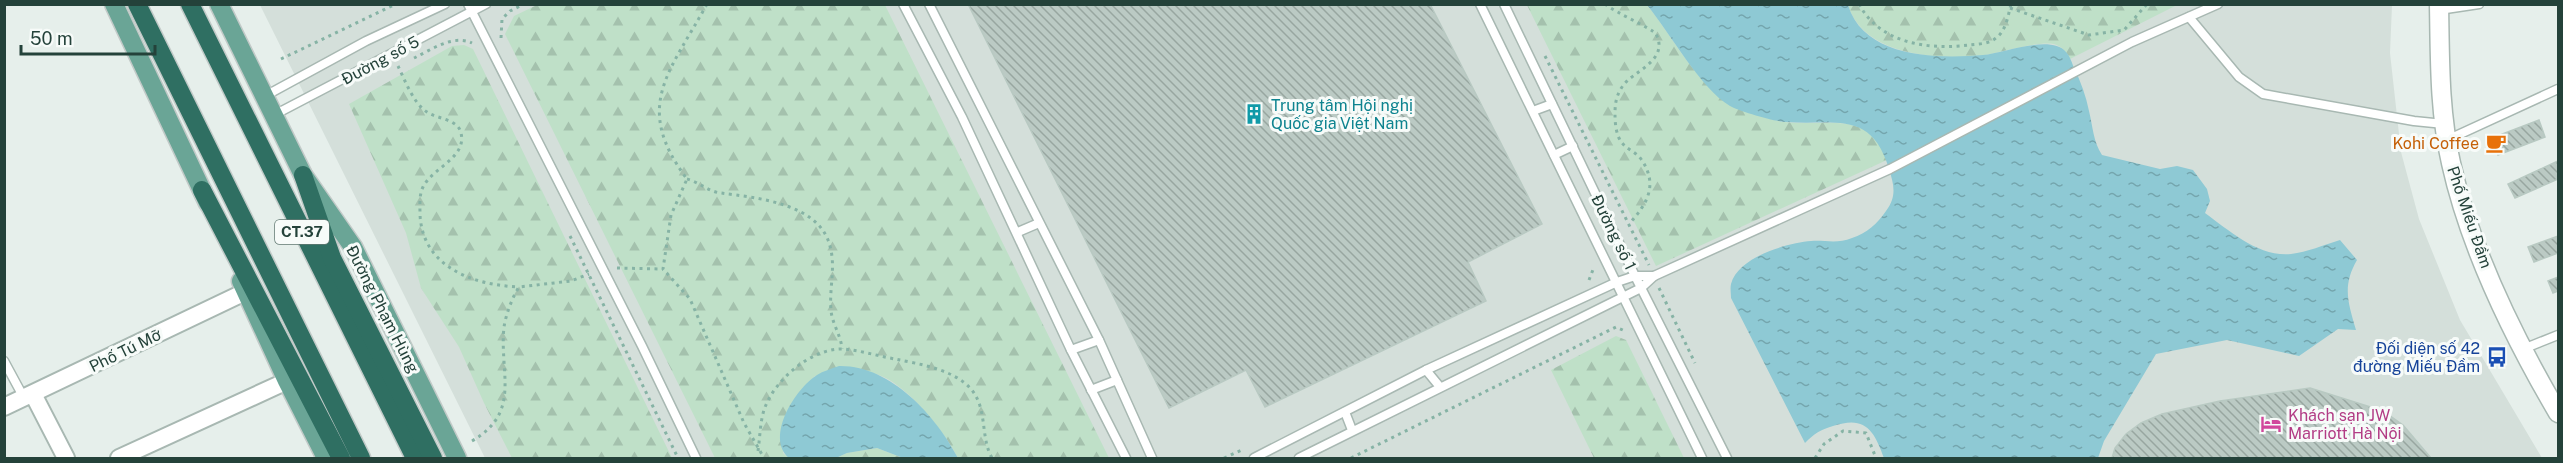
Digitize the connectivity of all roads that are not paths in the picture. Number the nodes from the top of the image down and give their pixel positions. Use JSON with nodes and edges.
{"nodes":[{"id":1,"x":114,"y":4,"type":"edge"},
{"id":2,"x":137,"y":4,"type":"edge"},
{"id":3,"x":190,"y":4,"type":"edge"},
{"id":4,"x":219,"y":4,"type":"edge"},
{"id":5,"x":445,"y":4,"type":"edge"},
{"id":6,"x":486,"y":4,"type":"edge"},
{"id":7,"x":903,"y":4,"type":"edge"},
{"id":8,"x":928,"y":4,"type":"edge"},
{"id":9,"x":1480,"y":4,"type":"edge"},
{"id":10,"x":1504,"y":4,"type":"edge"},
{"id":11,"x":2218,"y":4,"type":"edge"},
{"id":12,"x":2480,"y":4,"type":"edge"},
{"id":13,"x":470,"y":8,"type":"edge"},
{"id":14,"x":2439,"y":8,"type":"edge"},
{"id":15,"x":2189,"y":17,"type":"junction"},
{"id":16,"x":2559,"y":89,"type":"edge"},
{"id":17,"x":264,"y":96,"type":"junction"},
{"id":18,"x":1552,"y":104,"type":"junction"},
{"id":19,"x":1533,"y":111,"type":"junction"},
{"id":20,"x":274,"y":115,"type":"junction"},
{"id":21,"x":2446,"y":132,"type":"junction"},
{"id":22,"x":1573,"y":146,"type":"junction"},
{"id":23,"x":1554,"y":155,"type":"junction"},
{"id":24,"x":303,"y":175,"type":"junction"},
{"id":25,"x":202,"y":190,"type":"junction"},
{"id":26,"x":1039,"y":223,"type":"junction"},
{"id":27,"x":1018,"y":232,"type":"junction"},
{"id":28,"x":1635,"y":276,"type":"junction"},
{"id":29,"x":1654,"y":276,"type":"junction"},
{"id":30,"x":1617,"y":282,"type":"junction"},
{"id":31,"x":1641,"y":288,"type":"junction"},
{"id":32,"x":245,"y":292,"type":"junction"},
{"id":33,"x":1623,"y":296,"type":"junction"},
{"id":34,"x":2559,"y":335,"type":"edge"},
{"id":35,"x":1099,"y":340,"type":"junction"},
{"id":36,"x":2523,"y":349,"type":"junction"},
{"id":37,"x":1071,"y":350,"type":"junction"},
{"id":38,"x":4,"y":361,"type":"edge"},
{"id":39,"x":1426,"y":370,"type":"junction"},
{"id":40,"x":1117,"y":380,"type":"junction"},
{"id":41,"x":286,"y":381,"type":"junction"},
{"id":42,"x":1440,"y":387,"type":"junction"},
{"id":43,"x":1091,"y":390,"type":"junction"},
{"id":44,"x":28,"y":396,"type":"junction"},
{"id":45,"x":4,"y":407,"type":"edge"},
{"id":46,"x":1345,"y":412,"type":"junction"},
{"id":47,"x":2559,"y":413,"type":"edge"},
{"id":48,"x":1352,"y":430,"type":"junction"},
{"id":49,"x":66,"y":459,"type":"edge"},
{"id":50,"x":119,"y":459,"type":"edge"},
{"id":51,"x":326,"y":459,"type":"edge"},
{"id":52,"x":341,"y":459,"type":"edge"},
{"id":53,"x":361,"y":459,"type":"edge"},
{"id":54,"x":415,"y":459,"type":"edge"},
{"id":55,"x":433,"y":459,"type":"edge"},
{"id":56,"x":457,"y":459,"type":"edge"},
{"id":57,"x":696,"y":459,"type":"edge"},
{"id":58,"x":1126,"y":459,"type":"edge"},
{"id":59,"x":1152,"y":459,"type":"edge"},
{"id":60,"x":1254,"y":459,"type":"edge"},
{"id":61,"x":1299,"y":459,"type":"edge"},
{"id":62,"x":1702,"y":459,"type":"edge"},
{"id":63,"x":1727,"y":459,"type":"edge"}],
"edges":[{"from":1,"to":25,"type":"main road"},
{"from":2,"to":53,"type":"highway","number":"CT.37"},
{"from":3,"to":54,"type":"highway","number":"CT.37"},
{"from":4,"to":17,"type":"main road","name":"Đường Phạm Hùng"},
{"from":5,"to":17,"type":"lane","name":"Đường số 5"},
{"from":6,"to":13,"type":"lane","name":"Đường số 5"},
{"from":7,"to":27,"type":"lane"},
{"from":8,"to":26,"type":"lane"},
{"from":9,"to":19,"type":"lane","name":"Đường số 1"},
{"from":10,"to":18,"type":"lane","name":"Đường số 1"},
{"from":11,"to":15,"type":"lane"},
{"from":12,"to":14,"type":"lane"},
{"from":13,"to":20,"type":"lane","name":"Đường số 5"},
{"from":13,"to":57,"type":"lane"},
{"from":14,"to":21,"type":"street","name":"Phố Miếu Đầm"},
{"from":15,"to":21,"type":"lane"},
{"from":15,"to":29,"type":"lane"},
{"from":16,"to":21,"type":"lane"},
{"from":17,"to":20,"type":"main road","name":"Đường Phạm Hùng"},
{"from":18,"to":19,"type":"lane"},
{"from":18,"to":22,"type":"lane","name":"Đường số 1"},
{"from":19,"to":23,"type":"lane","name":"Đường số 1"},
{"from":20,"to":24,"type":"main road","name":"Đường Phạm Hùng"},
{"from":21,"to":36,"type":"street","name":"Phố Miếu Đầm"},
{"from":22,"to":23,"type":"lane"},
{"from":22,"to":28,"type":"lane","name":"Đường số 1"},
{"from":23,"to":30,"type":"lane","name":"Đường số 1"},
{"from":24,"to":55,"type":"highway"},
{"from":24,"to":56,"type":"main road","name":"Đường Phạm Hùng"},
{"from":25,"to":32,"type":"main road"},
{"from":25,"to":52,"type":"highway"},
{"from":26,"to":27,"type":"lane"},
{"from":26,"to":35,"type":"lane"},
{"from":27,"to":37,"type":"lane"},
{"from":28,"to":29,"type":"lane"},
{"from":28,"to":30,"type":"lane"},
{"from":28,"to":31,"type":"lane","name":"Đường số 1"},
{"from":29,"to":31,"type":"lane"},
{"from":30,"to":33,"type":"lane","name":"Đường số 1"},
{"from":30,"to":39,"type":"lane"},
{"from":31,"to":33,"type":"lane"},
{"from":31,"to":63,"type":"lane","name":"Đường số 1"},
{"from":32,"to":41,"type":"main road"},
{"from":32,"to":44,"type":"street","name":"Phố Tú Mỡ"},
{"from":33,"to":42,"type":"lane"},
{"from":33,"to":62,"type":"lane","name":"Đường số 1"},
{"from":34,"to":36,"type":"lane"},
{"from":35,"to":37,"type":"lane"},
{"from":35,"to":40,"type":"lane"},
{"from":36,"to":47,"type":"street","name":"Phố Miếu Đầm"},
{"from":37,"to":43,"type":"lane"},
{"from":38,"to":44,"type":"lane"},
{"from":39,"to":42,"type":"lane"},
{"from":39,"to":46,"type":"lane"},
{"from":40,"to":43,"type":"lane"},
{"from":40,"to":59,"type":"lane"},
{"from":41,"to":50,"type":"street"},
{"from":41,"to":51,"type":"main road"},
{"from":42,"to":48,"type":"lane"},
{"from":43,"to":58,"type":"lane"},
{"from":44,"to":45,"type":"street","name":"Phố Tú Mỡ"},
{"from":44,"to":49,"type":"street"},
{"from":46,"to":48,"type":"lane"},
{"from":46,"to":60,"type":"lane"},
{"from":48,"to":61,"type":"lane"}]}
